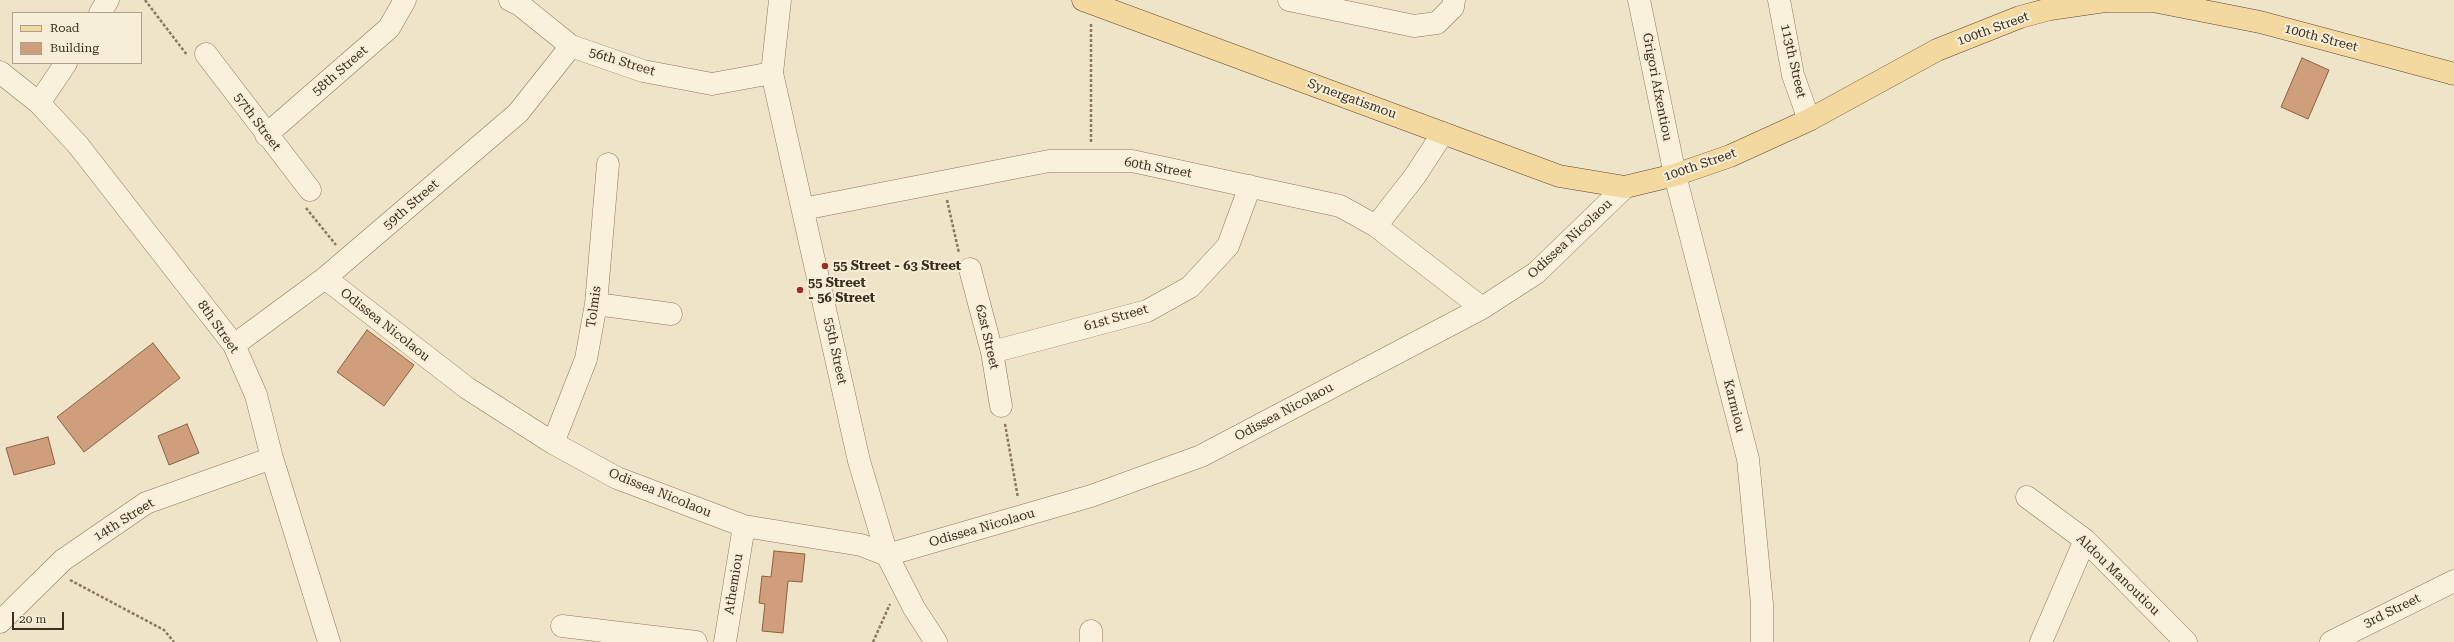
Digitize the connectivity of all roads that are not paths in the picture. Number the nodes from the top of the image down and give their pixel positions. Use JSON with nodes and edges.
{"nodes":[{"id":1,"x":108,"y":0,"type":"edge"},
{"id":2,"x":405,"y":0,"type":"edge"},
{"id":3,"x":510,"y":0,"type":"edge"},
{"id":4,"x":780,"y":0,"type":"edge"},
{"id":5,"x":1289,"y":0,"type":"edge"},
{"id":6,"x":1639,"y":0,"type":"edge"},
{"id":7,"x":1779,"y":0,"type":"edge"},
{"id":8,"x":2153,"y":1,"type":"edge"},
{"id":9,"x":1098,"y":3,"type":"edge"},
{"id":10,"x":1453,"y":4,"type":"edge"},
{"id":11,"x":101,"y":12,"type":"edge"},
{"id":12,"x":571,"y":46,"type":"junction"},
{"id":13,"x":206,"y":54,"type":"road end"},
{"id":14,"x":65,"y":64,"type":"edge"},
{"id":15,"x":0,"y":72,"type":"edge"},
{"id":16,"x":772,"y":73,"type":"junction"},
{"id":17,"x":2454,"y":74,"type":"edge"},
{"id":18,"x":39,"y":103,"type":"junction"},
{"id":19,"x":1809,"y":120,"type":"junction"},
{"id":20,"x":1443,"y":133,"type":"junction"},
{"id":21,"x":266,"y":135,"type":"junction"},
{"id":22,"x":608,"y":164,"type":"dead end"},
{"id":23,"x":1675,"y":175,"type":"junction"},
{"id":24,"x":1250,"y":186,"type":"junction"},
{"id":25,"x":1625,"y":187,"type":"junction"},
{"id":26,"x":310,"y":190,"type":"road end"},
{"id":27,"x":803,"y":209,"type":"junction"},
{"id":28,"x":1376,"y":226,"type":"junction"},
{"id":29,"x":970,"y":269,"type":"road end"},
{"id":30,"x":325,"y":278,"type":"junction"},
{"id":31,"x":596,"y":304,"type":"junction"},
{"id":32,"x":1482,"y":308,"type":"junction"},
{"id":33,"x":671,"y":314,"type":"dead end"},
{"id":34,"x":234,"y":345,"type":"junction"},
{"id":35,"x":992,"y":352,"type":"junction"},
{"id":36,"x":1001,"y":406,"type":"road end"},
{"id":37,"x":553,"y":443,"type":"junction"},
{"id":38,"x":272,"y":458,"type":"junction"},
{"id":39,"x":2026,"y":497,"type":"dead end"},
{"id":40,"x":744,"y":526,"type":"junction"},
{"id":41,"x":2085,"y":540,"type":"junction"},
{"id":42,"x":887,"y":555,"type":"junction"},
{"id":43,"x":2454,"y":581,"type":"edge"},
{"id":44,"x":0,"y":622,"type":"edge"},
{"id":45,"x":562,"y":626,"type":"dead end"},
{"id":46,"x":329,"y":642,"type":"edge"},
{"id":47,"x":696,"y":642,"type":"edge"},
{"id":48,"x":725,"y":642,"type":"edge"},
{"id":49,"x":936,"y":642,"type":"edge"},
{"id":50,"x":1762,"y":642,"type":"edge"},
{"id":51,"x":2041,"y":642,"type":"edge"},
{"id":52,"x":2186,"y":642,"type":"edge"},
{"id":53,"x":2331,"y":642,"type":"edge"}],
"edges":[{"from":1,"to":11,"type":"street"},
{"from":2,"to":21,"type":"street","name":"58th Street"},
{"from":3,"to":12,"type":"street","name":"56th Street"},
{"from":4,"to":16,"type":"street","name":"55th Street"},
{"from":5,"to":10,"type":"street"},
{"from":6,"to":23,"type":"street","name":"Grigori Afxentiou"},
{"from":7,"to":19,"type":"street","name":"113th Street"},
{"from":8,"to":17,"type":"main road","name":"100th Street"},
{"from":8,"to":19,"type":"main road","name":"100th Street"},
{"from":9,"to":20,"type":"main road","name":"Synergatismou"},
{"from":12,"to":16,"type":"street","name":"56th Street"},
{"from":12,"to":30,"type":"street","name":"59th Street"},
{"from":13,"to":21,"type":"street","name":"57th Street"},
{"from":14,"to":18,"type":"street"},
{"from":15,"to":18,"type":"street","name":"8th Street"},
{"from":16,"to":27,"type":"street","name":"55th Street"},
{"from":18,"to":34,"type":"street","name":"8th Street"},
{"from":19,"to":23,"type":"main road","name":"100th Street"},
{"from":20,"to":25,"type":"main road","name":"Synergatismou"},
{"from":20,"to":28,"type":"street"},
{"from":21,"to":26,"type":"street","name":"57th Street"},
{"from":22,"to":31,"type":"street","name":"Tolmis"},
{"from":23,"to":25,"type":"main road","name":"100th Street"},
{"from":23,"to":50,"type":"street","name":"Karmiou"},
{"from":24,"to":27,"type":"street","name":"60th Street"},
{"from":24,"to":28,"type":"street","name":"60th Street"},
{"from":24,"to":35,"type":"street","name":"61st Street"},
{"from":25,"to":32,"type":"street","name":"Odissea Nicolaou"},
{"from":27,"to":42,"type":"street","name":"55th Street"},
{"from":28,"to":32,"type":"street","name":"60th Street"},
{"from":29,"to":35,"type":"street","name":"62st Street"},
{"from":30,"to":34,"type":"street","name":"59th Street"},
{"from":30,"to":37,"type":"street","name":"Odissea Nicolaou"},
{"from":31,"to":33,"type":"street"},
{"from":31,"to":37,"type":"street","name":"Tolmis"},
{"from":32,"to":42,"type":"street","name":"Odissea Nicolaou"},
{"from":34,"to":38,"type":"street","name":"8th Street"},
{"from":35,"to":36,"type":"street","name":"62st Street"},
{"from":37,"to":40,"type":"street","name":"Odissea Nicolaou"},
{"from":38,"to":44,"type":"street","name":"14th Street"},
{"from":38,"to":46,"type":"street","name":"8th Street"},
{"from":39,"to":41,"type":"street","name":"Aldou Manoutiou"},
{"from":40,"to":42,"type":"street","name":"Odissea Nicolaou"},
{"from":40,"to":48,"type":"street","name":"Athemiou"},
{"from":41,"to":51,"type":"street"},
{"from":41,"to":52,"type":"street","name":"Aldou Manoutiou"},
{"from":42,"to":49,"type":"street","name":"55th Street"},
{"from":43,"to":53,"type":"street","name":"3rd Street"},
{"from":45,"to":47,"type":"street"}]}
